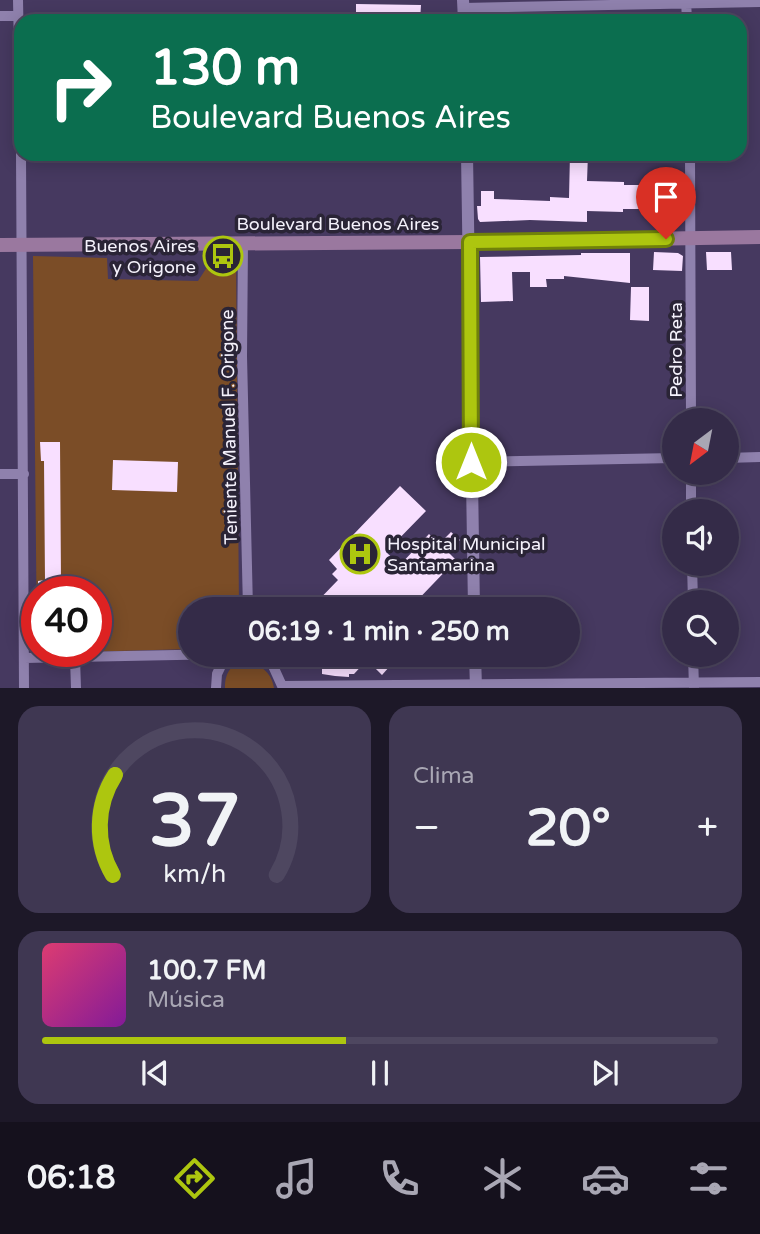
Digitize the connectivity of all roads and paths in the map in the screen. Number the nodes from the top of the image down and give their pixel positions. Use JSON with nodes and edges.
{"nodes":[{"id":1,"x":686,"y":2,"type":"edge"},
{"id":2,"x":760,"y":2,"type":"edge"},
{"id":3,"x":464,"y":10,"type":"edge"},
{"id":4,"x":21,"y":161,"type":"edge"},
{"id":5,"x":467,"y":161,"type":"edge"},
{"id":6,"x":690,"y":161,"type":"edge"},
{"id":7,"x":760,"y":237,"type":"edge"},
{"id":8,"x":692,"y":238,"type":"junction"},
{"id":9,"x":470,"y":242,"type":"junction"},
{"id":10,"x":243,"y":243,"type":"junction"},
{"id":11,"x":23,"y":244,"type":"junction"},
{"id":12,"x":0,"y":245,"type":"edge"},
{"id":13,"x":691,"y":408,"type":"edge"},
{"id":14,"x":739,"y":457,"type":"edge"},
{"id":15,"x":760,"y":457,"type":"edge"},
{"id":16,"x":662,"y":458,"type":"edge"},
{"id":17,"x":471,"y":462,"type":"junction"},
{"id":18,"x":0,"y":474,"type":"edge"},
{"id":19,"x":24,"y":474,"type":"junction"},
{"id":20,"x":24,"y":576,"type":"edge"},
{"id":21,"x":248,"y":597,"type":"edge"},
{"id":22,"x":474,"y":597,"type":"edge"},
{"id":23,"x":178,"y":656,"type":"edge"},
{"id":24,"x":112,"y":657,"type":"edge"},
{"id":25,"x":24,"y":667,"type":"edge"},
{"id":26,"x":75,"y":667,"type":"edge"},
{"id":27,"x":220,"y":667,"type":"edge"},
{"id":28,"x":273,"y":667,"type":"edge"},
{"id":29,"x":475,"y":667,"type":"edge"},
{"id":30,"x":693,"y":667,"type":"edge"},
{"id":31,"x":760,"y":682,"type":"edge"},
{"id":32,"x":476,"y":685,"type":"edge"},
{"id":33,"x":694,"y":685,"type":"edge"},
{"id":34,"x":283,"y":687,"type":"edge"},
{"id":35,"x":423,"y":687,"type":"edge"},
{"id":36,"x":24,"y":688,"type":"edge"},
{"id":37,"x":76,"y":688,"type":"edge"},
{"id":38,"x":216,"y":688,"type":"edge"}],
"edges":[{"from":1,"to":2,"type":"street"},
{"from":1,"to":3,"type":"street"},
{"from":4,"to":11,"type":"street"},
{"from":5,"to":9,"type":"street"},
{"from":6,"to":8,"type":"street","name":"Pedro Reta"},
{"from":7,"to":8,"type":"main road","name":"Boulevard Buenos Aires"},
{"from":8,"to":9,"type":"main road","name":"Boulevard Buenos Aires"},
{"from":8,"to":13,"type":"street","name":"Pedro Reta"},
{"from":9,"to":10,"type":"main road","name":"Boulevard Buenos Aires"},
{"from":9,"to":17,"type":"street"},
{"from":10,"to":11,"type":"main road","name":"Boulevard Buenos Aires"},
{"from":10,"to":21,"type":"street","name":"Teniente Manuel F. Origone"},
{"from":11,"to":12,"type":"main road","name":"Boulevard Buenos Aires"},
{"from":11,"to":19,"type":"street"},
{"from":14,"to":15,"type":"street"},
{"from":16,"to":17,"type":"street"},
{"from":17,"to":22,"type":"street"},
{"from":18,"to":19,"type":"street"},
{"from":19,"to":20,"type":"street"},
{"from":23,"to":24,"type":"street"},
{"from":25,"to":36,"type":"street"},
{"from":26,"to":37,"type":"street"},
{"from":27,"to":38,"type":"street"},
{"from":28,"to":34,"type":"street"},
{"from":29,"to":32,"type":"street"},
{"from":30,"to":33,"type":"street"},
{"from":31,"to":33,"type":"street"},
{"from":32,"to":33,"type":"street"},
{"from":32,"to":35,"type":"street"},
{"from":34,"to":35,"type":"street"}]}
